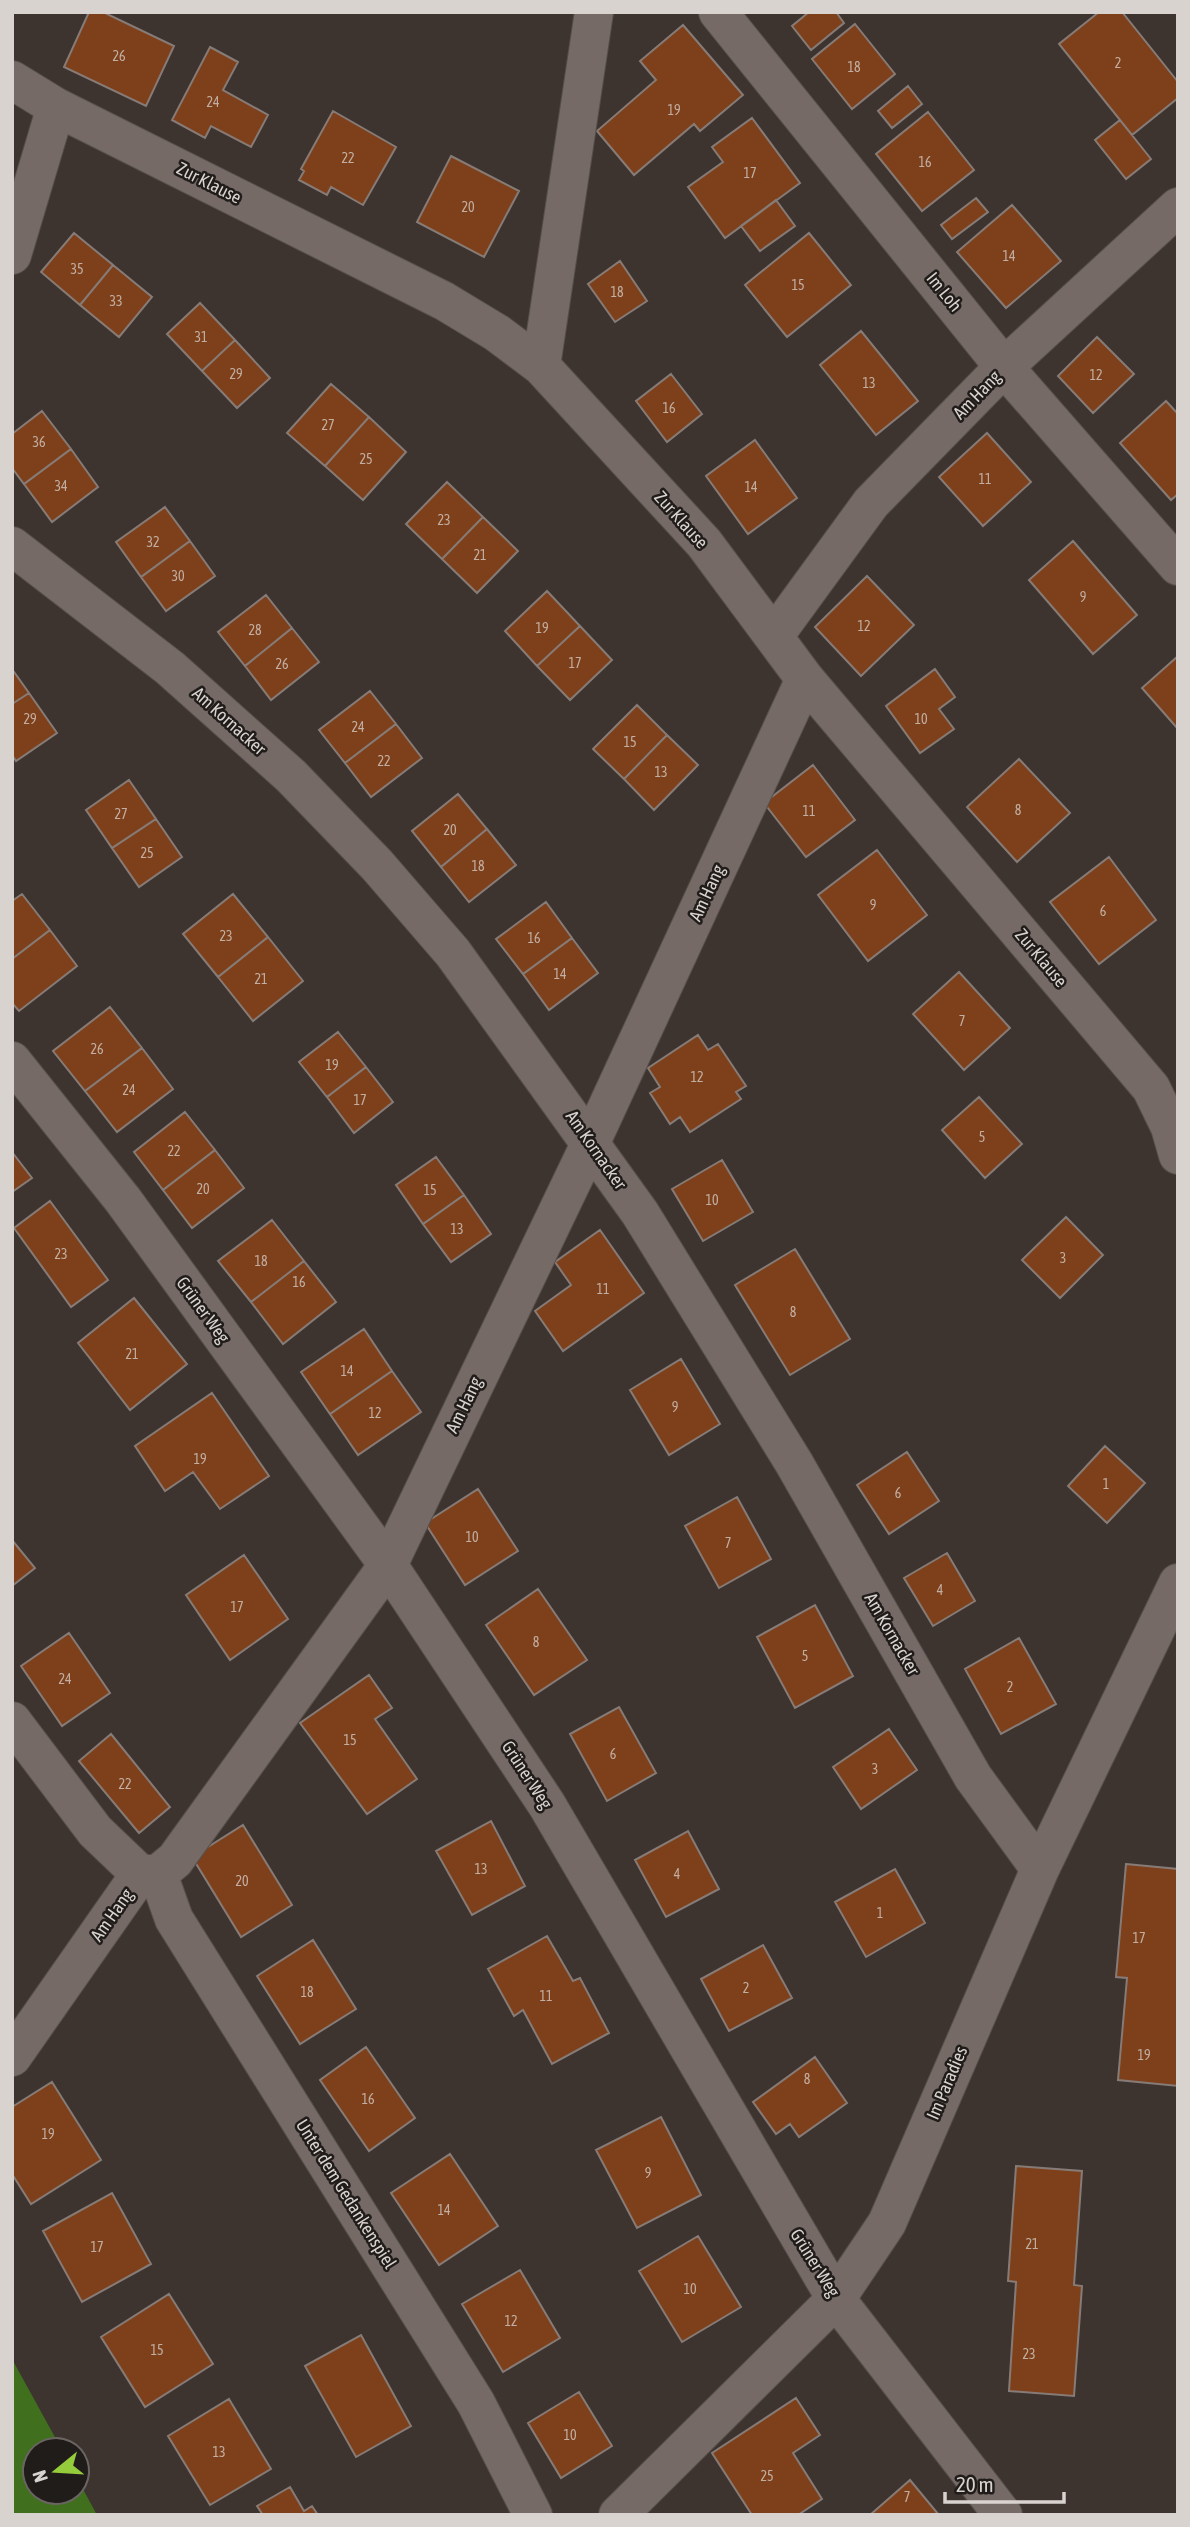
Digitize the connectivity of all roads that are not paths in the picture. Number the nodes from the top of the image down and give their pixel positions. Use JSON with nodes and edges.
{"nodes":[{"id":1,"x":594,"y":12,"type":"edge"},
{"id":2,"x":718,"y":12,"type":"edge"},
{"id":3,"x":12,"y":80,"type":"edge"},
{"id":4,"x":56,"y":107,"type":"junction"},
{"id":5,"x":1178,"y":207,"type":"edge"},
{"id":6,"x":12,"y":255,"type":"edge"},
{"id":7,"x":541,"y":366,"type":"junction"},
{"id":8,"x":1004,"y":367,"type":"junction"},
{"id":9,"x":12,"y":546,"type":"edge"},
{"id":10,"x":1178,"y":566,"type":"edge"},
{"id":11,"x":774,"y":636,"type":"junction"},
{"id":12,"x":805,"y":678,"type":"junction"},
{"id":13,"x":12,"y":1061,"type":"edge"},
{"id":14,"x":591,"y":1142,"type":"junction"},
{"id":15,"x":1178,"y":1155,"type":"edge"},
{"id":16,"x":388,"y":1565,"type":"junction"},
{"id":17,"x":1178,"y":1583,"type":"edge"},
{"id":18,"x":12,"y":1721,"type":"edge"},
{"id":19,"x":1040,"y":1869,"type":"junction"},
{"id":20,"x":149,"y":1874,"type":"junction"},
{"id":21,"x":12,"y":2057,"type":"edge"},
{"id":22,"x":836,"y":2298,"type":"junction"},
{"id":23,"x":533,"y":2515,"type":"edge"},
{"id":24,"x":618,"y":2515,"type":"edge"},
{"id":25,"x":1003,"y":2515,"type":"edge"}],
"edges":[{"from":1,"to":7,"type":"street"},
{"from":2,"to":8,"type":"street","name":"Im Loh"},
{"from":3,"to":4,"type":"street","name":"Zur Klause"},
{"from":4,"to":6,"type":"street"},
{"from":4,"to":7,"type":"street","name":"Zur Klause"},
{"from":5,"to":8,"type":"street","name":"Am Hang"},
{"from":7,"to":11,"type":"street","name":"Zur Klause"},
{"from":8,"to":10,"type":"street","name":"Im Loh"},
{"from":8,"to":11,"type":"street","name":"Am Hang"},
{"from":9,"to":14,"type":"street","name":"Am Kornacker"},
{"from":11,"to":12,"type":"street","name":"Zur Klause"},
{"from":12,"to":14,"type":"street","name":"Am Hang"},
{"from":12,"to":15,"type":"street","name":"Zur Klause"},
{"from":13,"to":16,"type":"street","name":"Grüner Weg"},
{"from":14,"to":16,"type":"street","name":"Am Hang"},
{"from":14,"to":19,"type":"street","name":"Am Kornacker"},
{"from":16,"to":20,"type":"street","name":"Am Hang"},
{"from":16,"to":22,"type":"street","name":"Grüner Weg"},
{"from":17,"to":19,"type":"street","name":"Im Paradies"},
{"from":18,"to":20,"type":"street","name":"Unter dem Gedankenspiel"},
{"from":19,"to":22,"type":"street","name":"Im Paradies"},
{"from":20,"to":21,"type":"street","name":"Am Hang"},
{"from":20,"to":23,"type":"street","name":"Unter dem Gedankenspiel"},
{"from":22,"to":24,"type":"street","name":"Im Paradies"},
{"from":22,"to":25,"type":"street","name":"Grüner Weg"}]}
